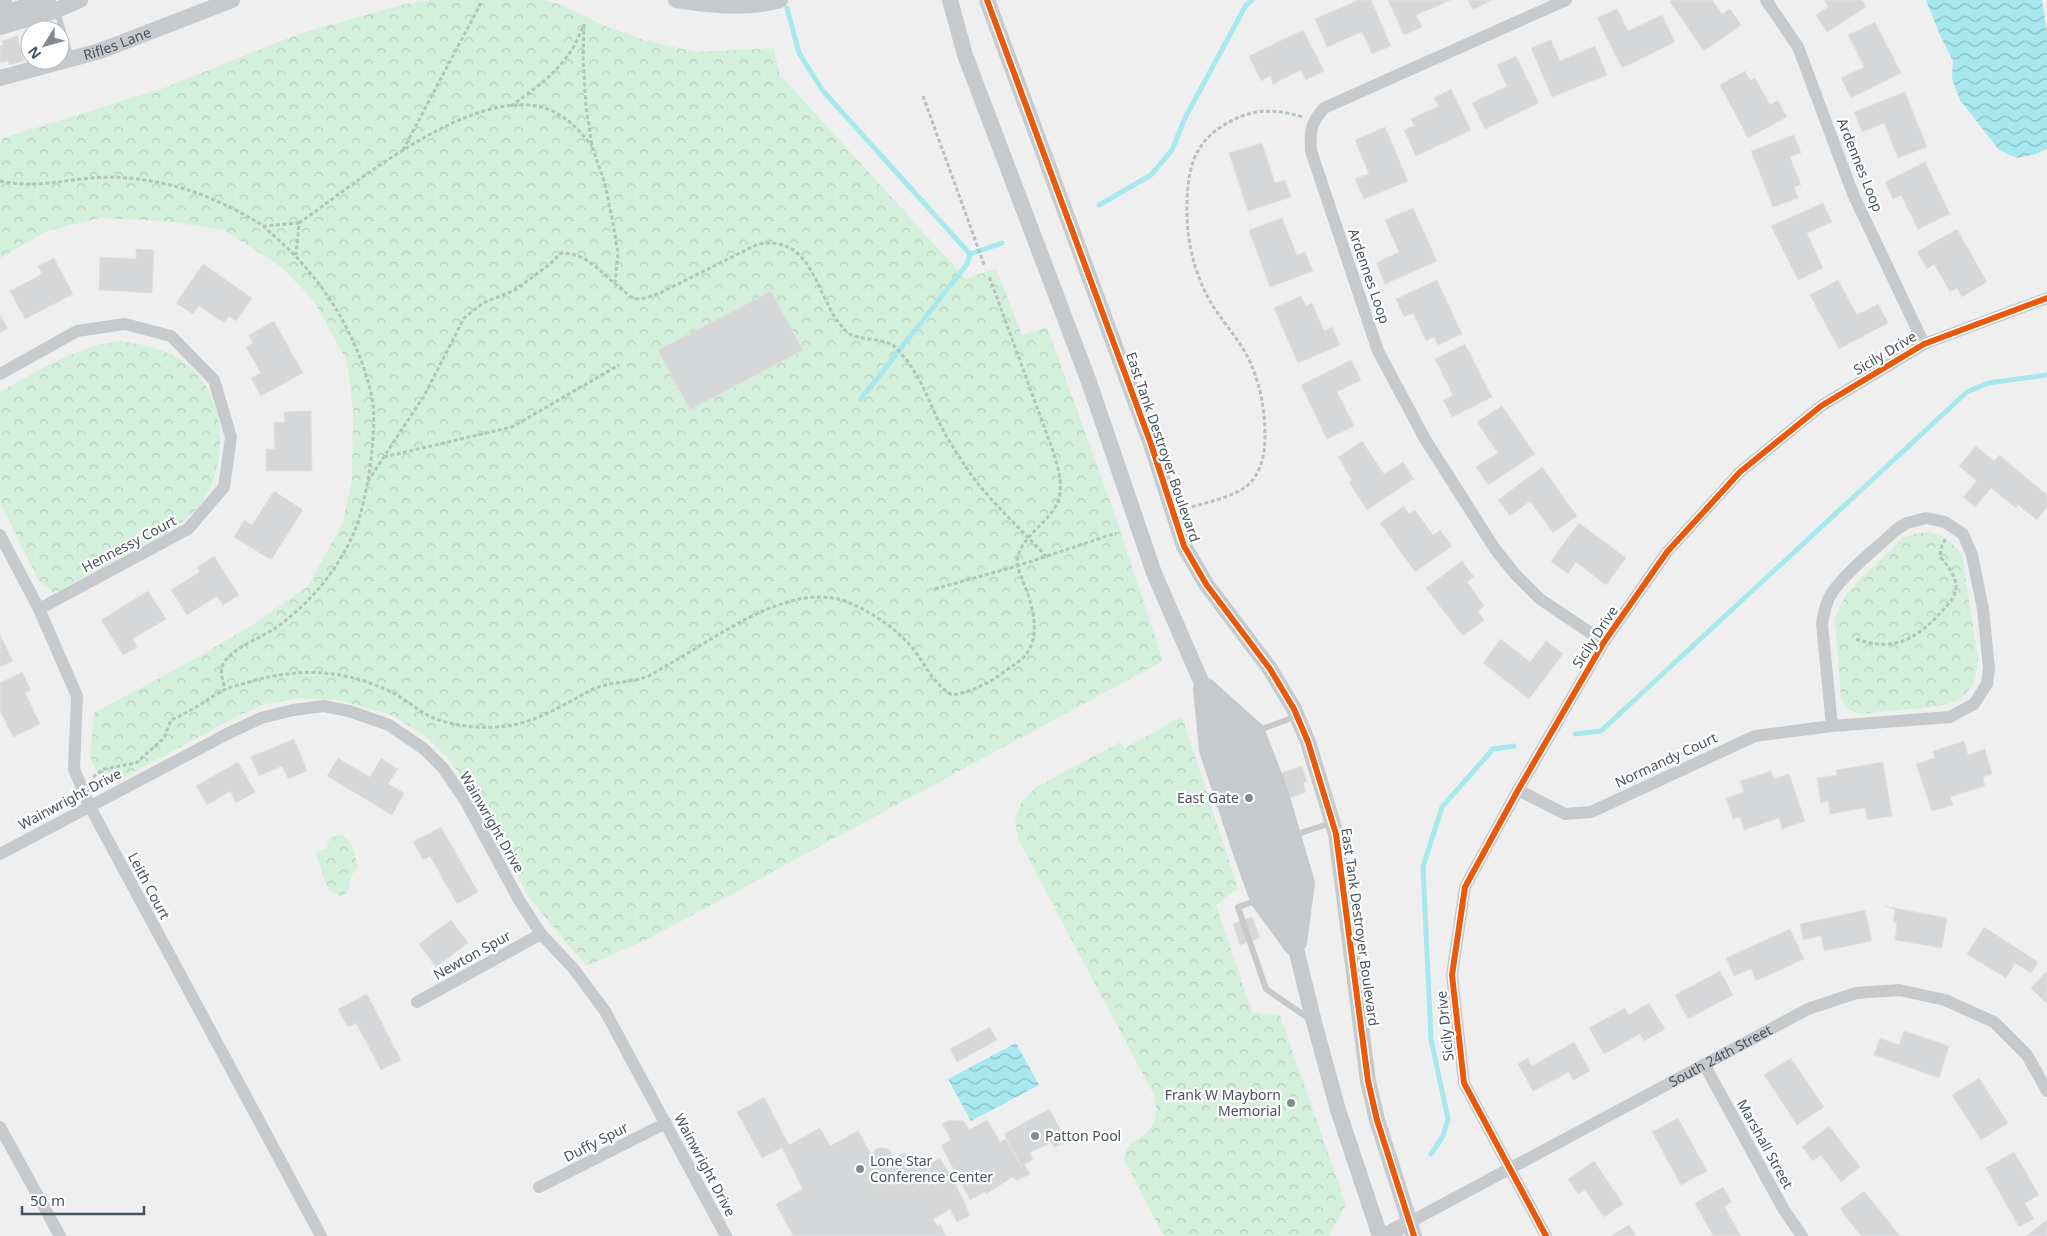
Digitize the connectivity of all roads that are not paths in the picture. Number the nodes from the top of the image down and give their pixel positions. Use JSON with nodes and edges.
{"nodes":[{"id":1,"x":4,"y":0,"type":"edge"},
{"id":2,"x":80,"y":0,"type":"edge"},
{"id":3,"x":232,"y":0,"type":"edge"},
{"id":4,"x":676,"y":0,"type":"edge"},
{"id":5,"x":780,"y":0,"type":"edge"},
{"id":6,"x":950,"y":0,"type":"edge"},
{"id":7,"x":988,"y":0,"type":"edge"},
{"id":8,"x":999,"y":0,"type":"edge"},
{"id":9,"x":1566,"y":0,"type":"edge"},
{"id":10,"x":1766,"y":0,"type":"edge"},
{"id":11,"x":0,"y":1,"type":"edge"},
{"id":12,"x":54,"y":3,"type":"edge"},
{"id":13,"x":0,"y":14,"type":"edge"},
{"id":14,"x":995,"y":19,"type":"junction"},
{"id":15,"x":0,"y":27,"type":"edge"},
{"id":16,"x":71,"y":59,"type":"junction"},
{"id":17,"x":0,"y":78,"type":"edge"},
{"id":18,"x":2047,"y":298,"type":"edge"},
{"id":19,"x":1924,"y":344,"type":"junction"},
{"id":20,"x":0,"y":374,"type":"edge"},
{"id":21,"x":0,"y":535,"type":"edge"},
{"id":22,"x":39,"y":609,"type":"junction"},
{"id":23,"x":1604,"y":642,"type":"junction"},
{"id":24,"x":1200,"y":679,"type":"junction"},
{"id":25,"x":1297,"y":716,"type":"junction"},
{"id":26,"x":1832,"y":726,"type":"junction"},
{"id":27,"x":1232,"y":741,"type":"junction"},
{"id":28,"x":1518,"y":790,"type":"junction"},
{"id":29,"x":89,"y":805,"type":"junction"},
{"id":30,"x":1333,"y":822,"type":"junction"},
{"id":31,"x":1267,"y":844,"type":"junction"},
{"id":32,"x":0,"y":854,"type":"edge"},
{"id":33,"x":1283,"y":892,"type":"junction"},
{"id":34,"x":541,"y":934,"type":"junction"},
{"id":35,"x":1297,"y":954,"type":"junction"},
{"id":36,"x":416,"y":1002,"type":"dead end"},
{"id":37,"x":1314,"y":1022,"type":"junction"},
{"id":38,"x":1704,"y":1064,"type":"junction"},
{"id":39,"x":2047,"y":1091,"type":"edge"},
{"id":40,"x":666,"y":1123,"type":"junction"},
{"id":41,"x":0,"y":1127,"type":"edge"},
{"id":42,"x":1509,"y":1169,"type":"junction"},
{"id":43,"x":539,"y":1187,"type":"dead end"},
{"id":44,"x":1412,"y":1229,"type":"edge"},
{"id":45,"x":60,"y":1236,"type":"edge"},
{"id":46,"x":320,"y":1236,"type":"edge"},
{"id":47,"x":726,"y":1236,"type":"edge"},
{"id":48,"x":1380,"y":1236,"type":"edge"},
{"id":49,"x":1384,"y":1236,"type":"edge"},
{"id":50,"x":1546,"y":1236,"type":"edge"},
{"id":51,"x":1802,"y":1236,"type":"edge"}],
"edges":[{"from":1,"to":11,"type":"street"},
{"from":2,"to":12,"type":"street"},
{"from":3,"to":16,"type":"street","name":"Rifles Lane"},
{"from":4,"to":5,"type":"street"},
{"from":6,"to":24,"type":"street"},
{"from":7,"to":14,"type":"street","name":"East Tank Destroyer Boulevard"},
{"from":8,"to":14,"type":"street"},
{"from":9,"to":23,"type":"street","name":"Ardennes Loop"},
{"from":10,"to":19,"type":"street","name":"Ardennes Loop"},
{"from":12,"to":13,"type":"street"},
{"from":12,"to":15,"type":"street"},
{"from":12,"to":16,"type":"lane"},
{"from":14,"to":25,"type":"street","name":"East Tank Destroyer Boulevard"},
{"from":16,"to":17,"type":"street","name":"Rifles Lane"},
{"from":18,"to":19,"type":"street","name":"Sicily Drive"},
{"from":19,"to":23,"type":"street","name":"Sicily Drive"},
{"from":20,"to":22,"type":"street","name":"Hennessy Court"},
{"from":21,"to":22,"type":"street","name":"Leith Court"},
{"from":22,"to":29,"type":"street","name":"Leith Court"},
{"from":23,"to":28,"type":"street","name":"Sicily Drive"},
{"from":24,"to":27,"type":"street"},
{"from":24,"to":27,"type":"street"},
{"from":24,"to":27,"type":"street"},
{"from":25,"to":27,"type":"lane"},
{"from":25,"to":30,"type":"street","name":"East Tank Destroyer Boulevard"},
{"from":26,"to":26,"type":"street","name":"Normandy Court"},
{"from":26,"to":28,"type":"street","name":"Normandy Court"},
{"from":27,"to":31,"type":"street"},
{"from":27,"to":31,"type":"street"},
{"from":27,"to":31,"type":"street"},
{"from":28,"to":42,"type":"street","name":"Sicily Drive"},
{"from":29,"to":32,"type":"street","name":"Wainwright Drive"},
{"from":29,"to":34,"type":"street","name":"Wainwright Drive"},
{"from":29,"to":46,"type":"street","name":"Leith Court"},
{"from":30,"to":31,"type":"lane"},
{"from":30,"to":44,"type":"street","name":"East Tank Destroyer Boulevard"},
{"from":31,"to":33,"type":"street"},
{"from":31,"to":33,"type":"street"},
{"from":31,"to":33,"type":"street"},
{"from":33,"to":35,"type":"street"},
{"from":33,"to":35,"type":"street"},
{"from":33,"to":35,"type":"street"},
{"from":33,"to":37,"type":"lane"},
{"from":34,"to":36,"type":"street","name":"Newton Spur"},
{"from":34,"to":40,"type":"street","name":"Wainwright Drive"},
{"from":35,"to":37,"type":"street"},
{"from":37,"to":48,"type":"street"},
{"from":38,"to":39,"type":"street","name":"South 24th Street"},
{"from":38,"to":42,"type":"street","name":"South 24th Street"},
{"from":38,"to":51,"type":"street","name":"Marshall Street"},
{"from":40,"to":43,"type":"street","name":"Duffy Spur"},
{"from":40,"to":47,"type":"street","name":"Wainwright Drive"},
{"from":41,"to":45,"type":"street"},
{"from":42,"to":44,"type":"street","name":"South 24th Street"},
{"from":42,"to":50,"type":"street","name":"Sicily Drive"},
{"from":44,"to":49,"type":"street","name":"South 24th Street"}]}
